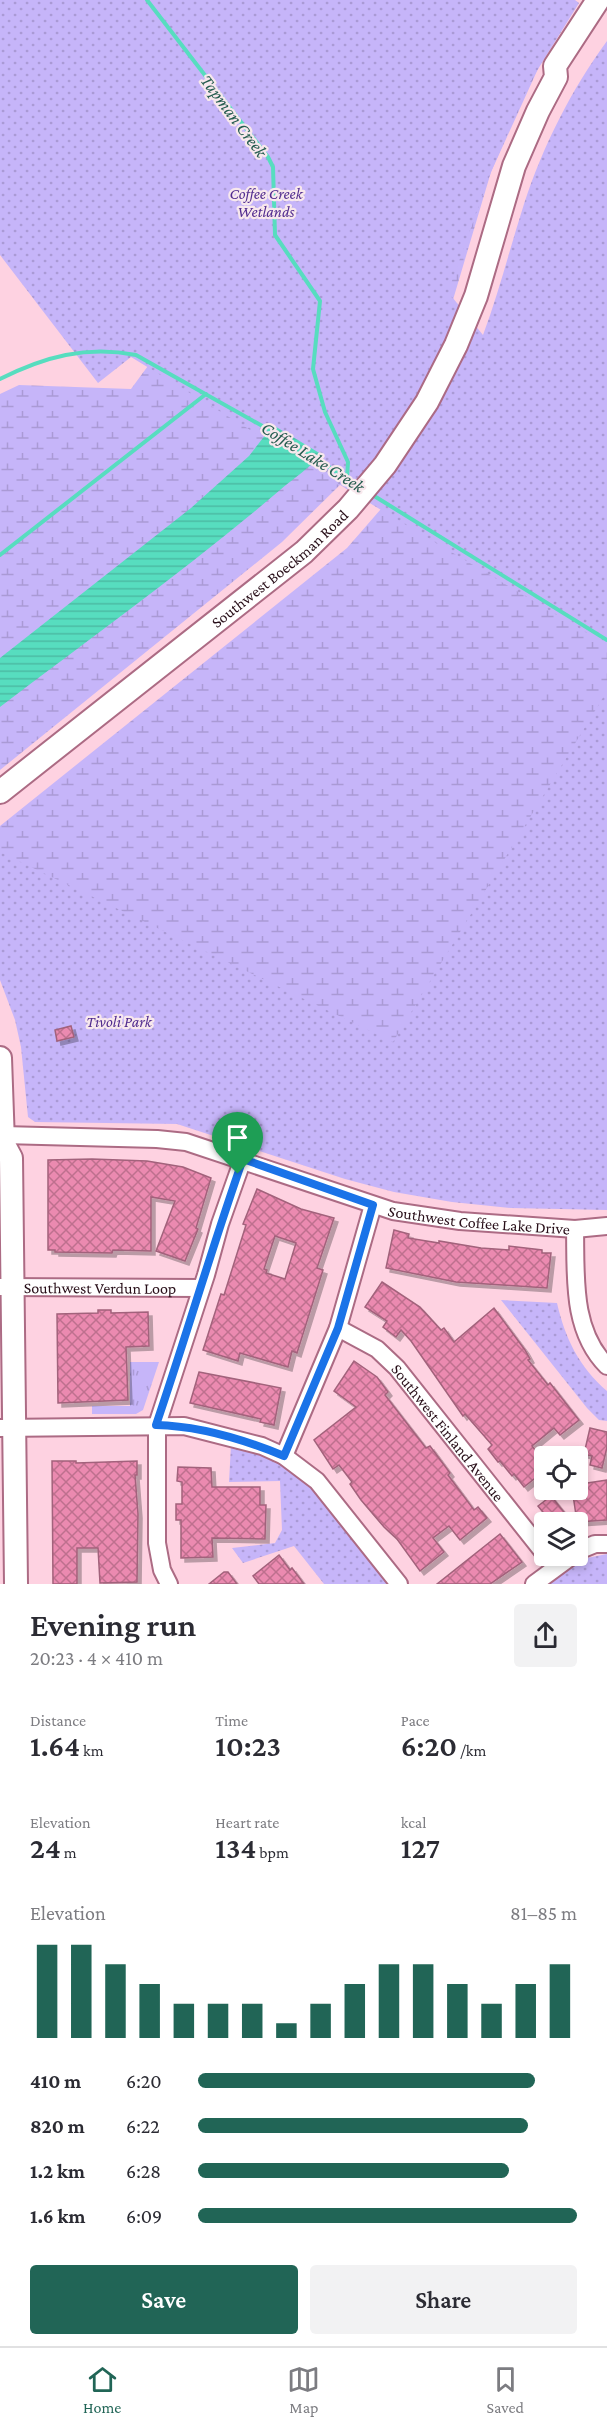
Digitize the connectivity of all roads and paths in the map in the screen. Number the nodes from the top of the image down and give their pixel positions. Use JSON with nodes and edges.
{"nodes":[{"id":1,"x":598,"y":0,"type":"edge"},
{"id":2,"x":607,"y":15,"type":"edge"},
{"id":3,"x":556,"y":77,"type":"junction"},
{"id":4,"x":0,"y":792,"type":"edge"},
{"id":5,"x":0,"y":1058,"type":"edge"},
{"id":6,"x":2,"y":1143,"type":"edge"},
{"id":7,"x":243,"y":1159,"type":"junction"},
{"id":8,"x":373,"y":1205,"type":"junction"},
{"id":9,"x":607,"y":1226,"type":"edge"},
{"id":10,"x":575,"y":1229,"type":"junction"},
{"id":11,"x":6,"y":1287,"type":"edge"},
{"id":12,"x":201,"y":1288,"type":"junction"},
{"id":13,"x":338,"y":1328,"type":"junction"},
{"id":14,"x":607,"y":1366,"type":"edge"},
{"id":15,"x":156,"y":1425,"type":"junction"},
{"id":16,"x":8,"y":1428,"type":"edge"},
{"id":17,"x":284,"y":1456,"type":"junction"},
{"id":18,"x":534,"y":1539,"type":"edge"},
{"id":19,"x":607,"y":1544,"type":"edge"},
{"id":20,"x":588,"y":1547,"type":"edge"},
{"id":21,"x":544,"y":1566,"type":"edge"},
{"id":22,"x":16,"y":1584,"type":"edge"},
{"id":23,"x":169,"y":1584,"type":"edge"},
{"id":24,"x":399,"y":1584,"type":"edge"},
{"id":25,"x":534,"y":1584,"type":"edge"}],
"edges":[{"from":1,"to":3,"type":"main road","name":"Southwest Boeckman Road"},
{"from":2,"to":3,"type":"main road","name":"Southwest Boeckman Road"},
{"from":3,"to":4,"type":"main road","name":"Southwest Boeckman Road"},
{"from":5,"to":6,"type":"main road"},
{"from":6,"to":7,"type":"street","name":"Southwest Coffee Lake Drive"},
{"from":6,"to":11,"type":"main road"},
{"from":7,"to":8,"type":"street","name":"Southwest Coffee Lake Drive"},
{"from":7,"to":12,"type":"street"},
{"from":8,"to":10,"type":"street","name":"Southwest Coffee Lake Drive"},
{"from":8,"to":13,"type":"street"},
{"from":9,"to":10,"type":"street","name":"Southwest Coffee Lake Drive"},
{"from":10,"to":14,"type":"street"},
{"from":11,"to":12,"type":"street","name":"Southwest Verdun Loop"},
{"from":11,"to":16,"type":"main road"},
{"from":12,"to":15,"type":"street"},
{"from":13,"to":17,"type":"street"},
{"from":13,"to":18,"type":"street","name":"Southwest Finland Avenue"},
{"from":15,"to":16,"type":"street"},
{"from":15,"to":17,"type":"street"},
{"from":15,"to":23,"type":"street"},
{"from":16,"to":22,"type":"main road"},
{"from":17,"to":24,"type":"street"},
{"from":19,"to":20,"type":"street"},
{"from":21,"to":25,"type":"street"}]}
